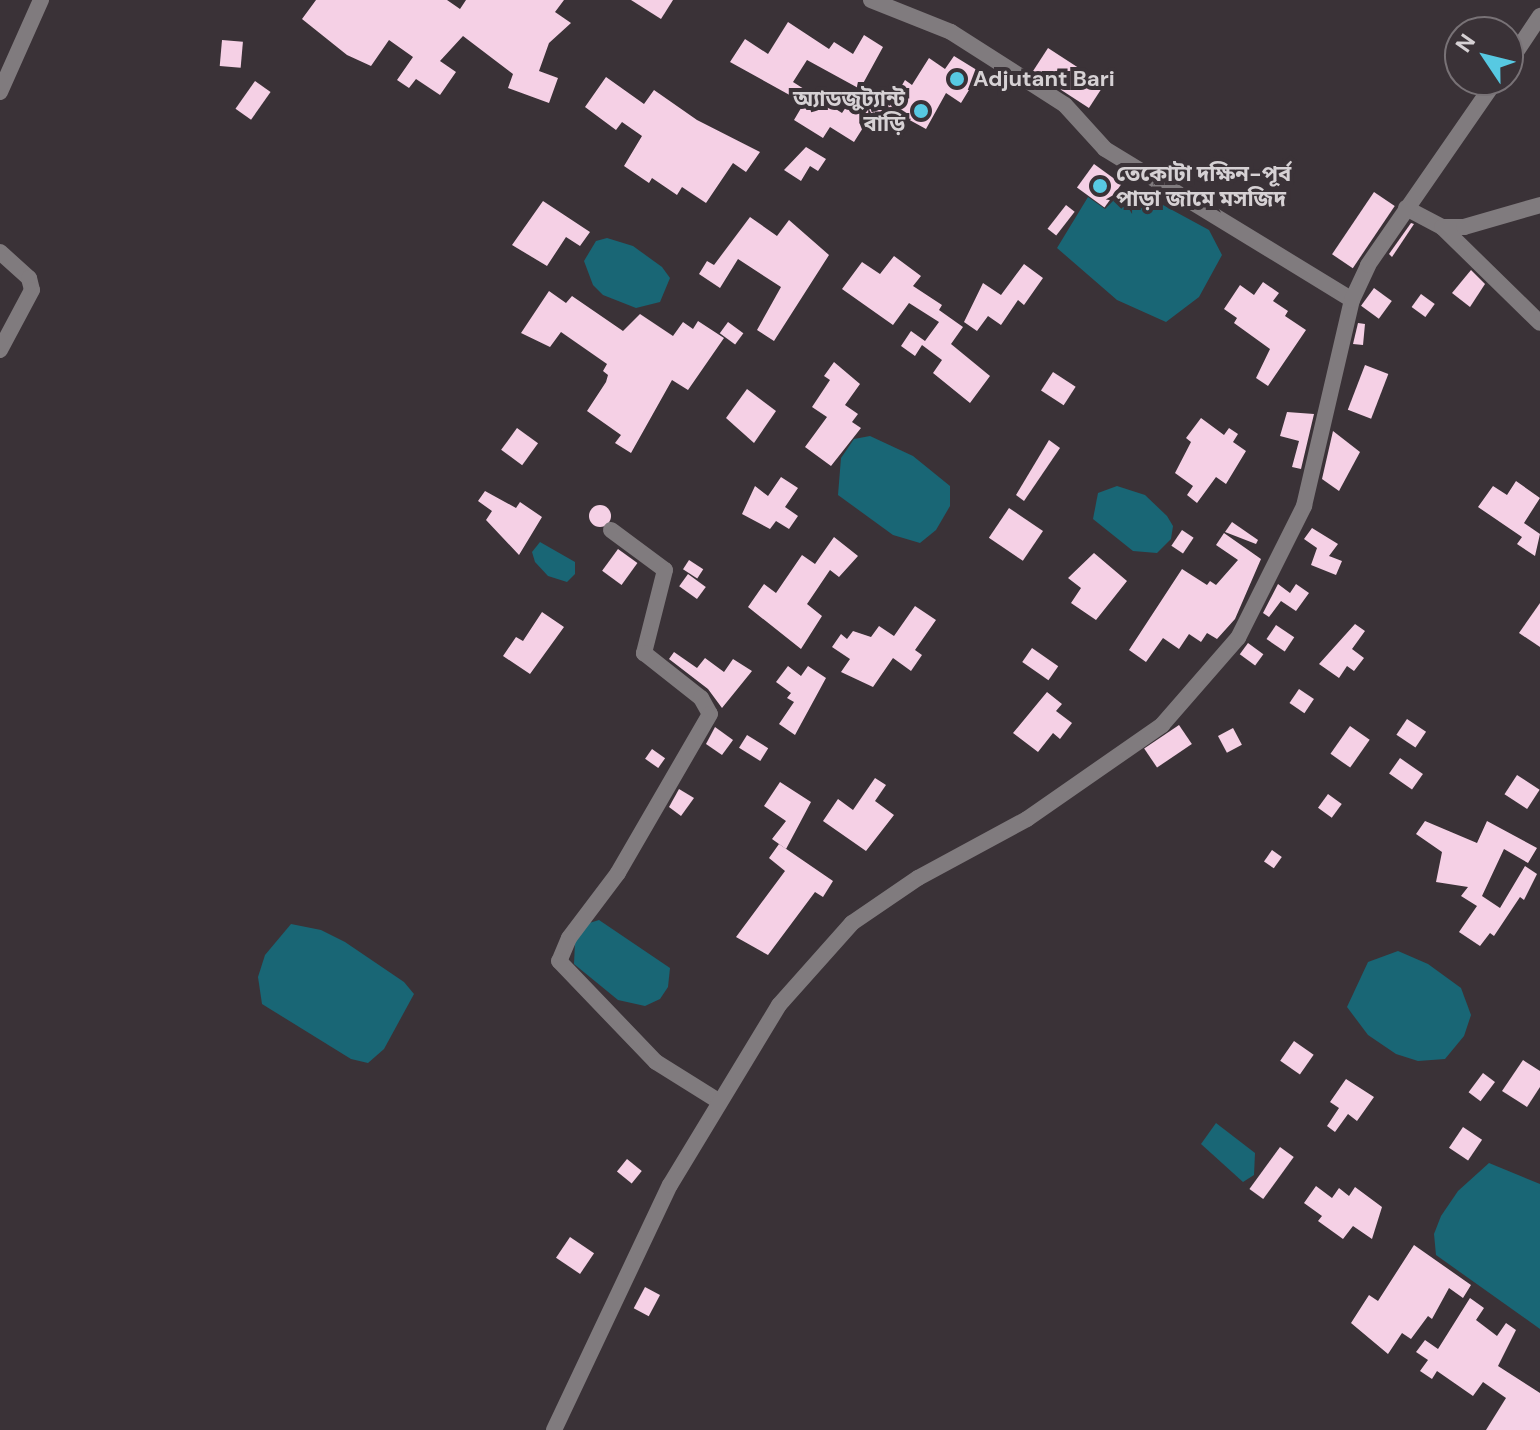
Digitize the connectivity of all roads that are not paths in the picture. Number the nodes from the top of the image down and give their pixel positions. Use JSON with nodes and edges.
{"nodes":[{"id":1,"x":41,"y":0,"type":"edge"},
{"id":2,"x":871,"y":0,"type":"edge"},
{"id":3,"x":1540,"y":16,"type":"edge"},
{"id":4,"x":1524,"y":40,"type":"edge"},
{"id":5,"x":0,"y":92,"type":"edge"},
{"id":6,"x":1485,"y":96,"type":"edge"},
{"id":7,"x":1540,"y":205,"type":"edge"},
{"id":8,"x":1406,"y":208,"type":"junction"},
{"id":9,"x":1442,"y":227,"type":"junction"},
{"id":10,"x":0,"y":252,"type":"edge"},
{"id":11,"x":1352,"y":300,"type":"junction"},
{"id":12,"x":1540,"y":323,"type":"edge"},
{"id":13,"x":0,"y":350,"type":"edge"},
{"id":14,"x":611,"y":530,"type":"dead end"},
{"id":15,"x":720,"y":1102,"type":"junction"},
{"id":16,"x":554,"y":1430,"type":"edge"}],
"edges":[{"from":1,"to":5,"type":"street"},
{"from":2,"to":11,"type":"street"},
{"from":3,"to":4,"type":"street"},
{"from":6,"to":8,"type":"street"},
{"from":7,"to":9,"type":"street"},
{"from":8,"to":9,"type":"street"},
{"from":8,"to":11,"type":"street"},
{"from":9,"to":12,"type":"street"},
{"from":10,"to":13,"type":"street"},
{"from":11,"to":15,"type":"street"},
{"from":14,"to":15,"type":"street"},
{"from":15,"to":16,"type":"street"}]}
